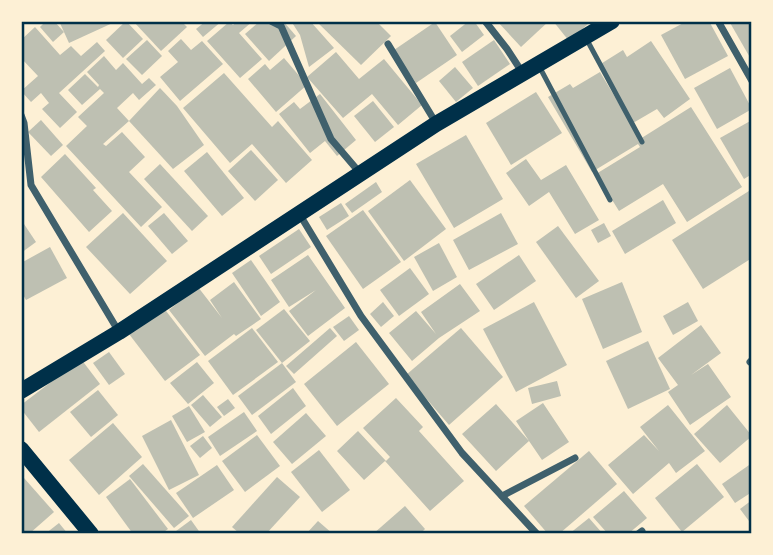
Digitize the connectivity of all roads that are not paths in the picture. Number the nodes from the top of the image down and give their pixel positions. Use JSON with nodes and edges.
{"nodes":[{"id":1,"x":271,"y":21,"type":"edge"},
{"id":2,"x":485,"y":21,"type":"edge"},
{"id":3,"x":612,"y":21,"type":"edge"},
{"id":4,"x":718,"y":21,"type":"edge"},
{"id":5,"x":586,"y":36,"type":"junction"},
{"id":6,"x":388,"y":44,"type":"dead end"},
{"id":7,"x":538,"y":64,"type":"junction"},
{"id":8,"x":523,"y":73,"type":"junction"},
{"id":9,"x":752,"y":81,"type":"edge"},
{"id":10,"x":21,"y":115,"type":"edge"},
{"id":11,"x":436,"y":124,"type":"junction"},
{"id":12,"x":642,"y":142,"type":"dead end"},
{"id":13,"x":360,"y":173,"type":"junction"},
{"id":14,"x":610,"y":200,"type":"dead end"},
{"id":15,"x":299,"y":214,"type":"junction"},
{"id":16,"x":119,"y":332,"type":"junction"},
{"id":17,"x":21,"y":391,"type":"edge"},
{"id":18,"x":21,"y":449,"type":"edge"},
{"id":19,"x":575,"y":458,"type":"dead end"},
{"id":20,"x":502,"y":496,"type":"junction"},
{"id":21,"x":91,"y":534,"type":"edge"},
{"id":22,"x":537,"y":534,"type":"edge"}],
"edges":[{"from":1,"to":13,"type":"street"},
{"from":2,"to":8,"type":"street"},
{"from":3,"to":5,"type":"main road"},
{"from":4,"to":9,"type":"street"},
{"from":5,"to":7,"type":"main road"},
{"from":5,"to":12,"type":"lane"},
{"from":6,"to":11,"type":"street"},
{"from":7,"to":8,"type":"main road"},
{"from":7,"to":14,"type":"lane"},
{"from":8,"to":11,"type":"main road"},
{"from":10,"to":16,"type":"street"},
{"from":11,"to":13,"type":"main road"},
{"from":13,"to":15,"type":"main road"},
{"from":15,"to":16,"type":"main road"},
{"from":15,"to":20,"type":"street"},
{"from":16,"to":17,"type":"main road"},
{"from":18,"to":21,"type":"main road"},
{"from":19,"to":20,"type":"street"},
{"from":20,"to":22,"type":"street"}]}
